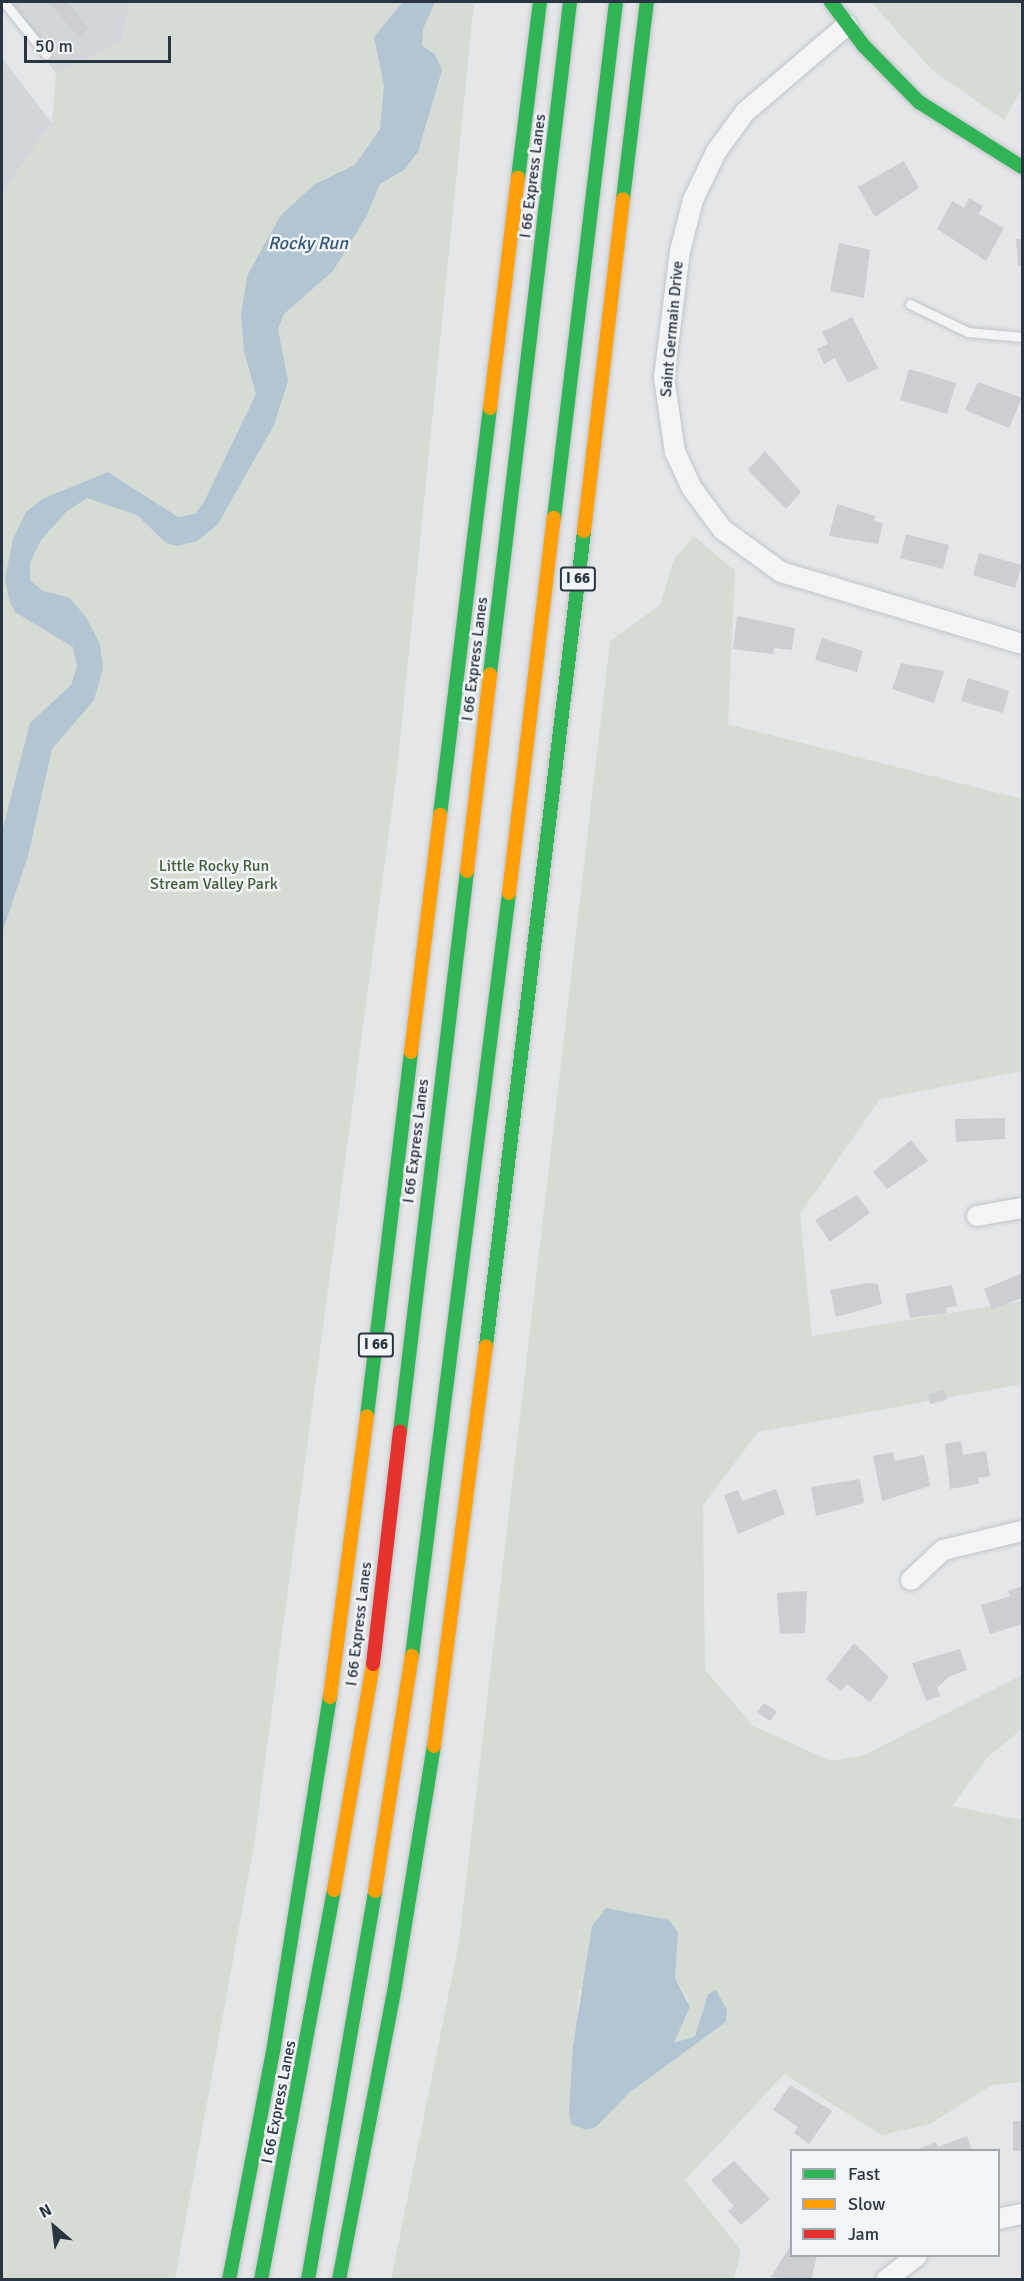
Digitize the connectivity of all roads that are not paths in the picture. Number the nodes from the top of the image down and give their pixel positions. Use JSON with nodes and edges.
{"nodes":[{"id":1,"x":4,"y":2,"type":"edge"},
{"id":2,"x":540,"y":2,"type":"edge"},
{"id":3,"x":570,"y":2,"type":"edge"},
{"id":4,"x":616,"y":2,"type":"edge"},
{"id":5,"x":647,"y":2,"type":"edge"},
{"id":6,"x":831,"y":2,"type":"edge"},
{"id":7,"x":847,"y":25,"type":"junction"},
{"id":8,"x":46,"y":54,"type":"dead end"},
{"id":9,"x":1023,"y":167,"type":"edge"},
{"id":10,"x":910,"y":304,"type":"dead end"},
{"id":11,"x":1023,"y":337,"type":"edge"},
{"id":12,"x":1023,"y":644,"type":"edge"},
{"id":13,"x":1023,"y":1208,"type":"edge"},
{"id":14,"x":977,"y":1216,"type":"dead end"},
{"id":15,"x":1023,"y":1531,"type":"edge"},
{"id":16,"x":911,"y":1580,"type":"dead end"},
{"id":17,"x":1023,"y":2214,"type":"edge"},
{"id":18,"x":1000,"y":2219,"type":"edge"},
{"id":19,"x":916,"y":2257,"type":"edge"},
{"id":20,"x":229,"y":2280,"type":"edge"},
{"id":21,"x":261,"y":2280,"type":"edge"},
{"id":22,"x":308,"y":2280,"type":"edge"},
{"id":23,"x":339,"y":2280,"type":"edge"},
{"id":24,"x":886,"y":2280,"type":"edge"}],
"edges":[{"from":1,"to":8,"type":"lane"},
{"from":2,"to":20,"type":"main road","number":"I 66"},
{"from":3,"to":21,"type":"main road","name":"I 66 Express Lanes"},
{"from":4,"to":22,"type":"main road"},
{"from":5,"to":23,"type":"main road","number":"I 66"},
{"from":6,"to":7,"type":"main road"},
{"from":7,"to":9,"type":"main road"},
{"from":7,"to":12,"type":"street","name":"Saint Germain Drive"},
{"from":10,"to":11,"type":"lane"},
{"from":13,"to":14,"type":"street"},
{"from":15,"to":16,"type":"street"},
{"from":17,"to":18,"type":"street"},
{"from":19,"to":24,"type":"street"}]}
